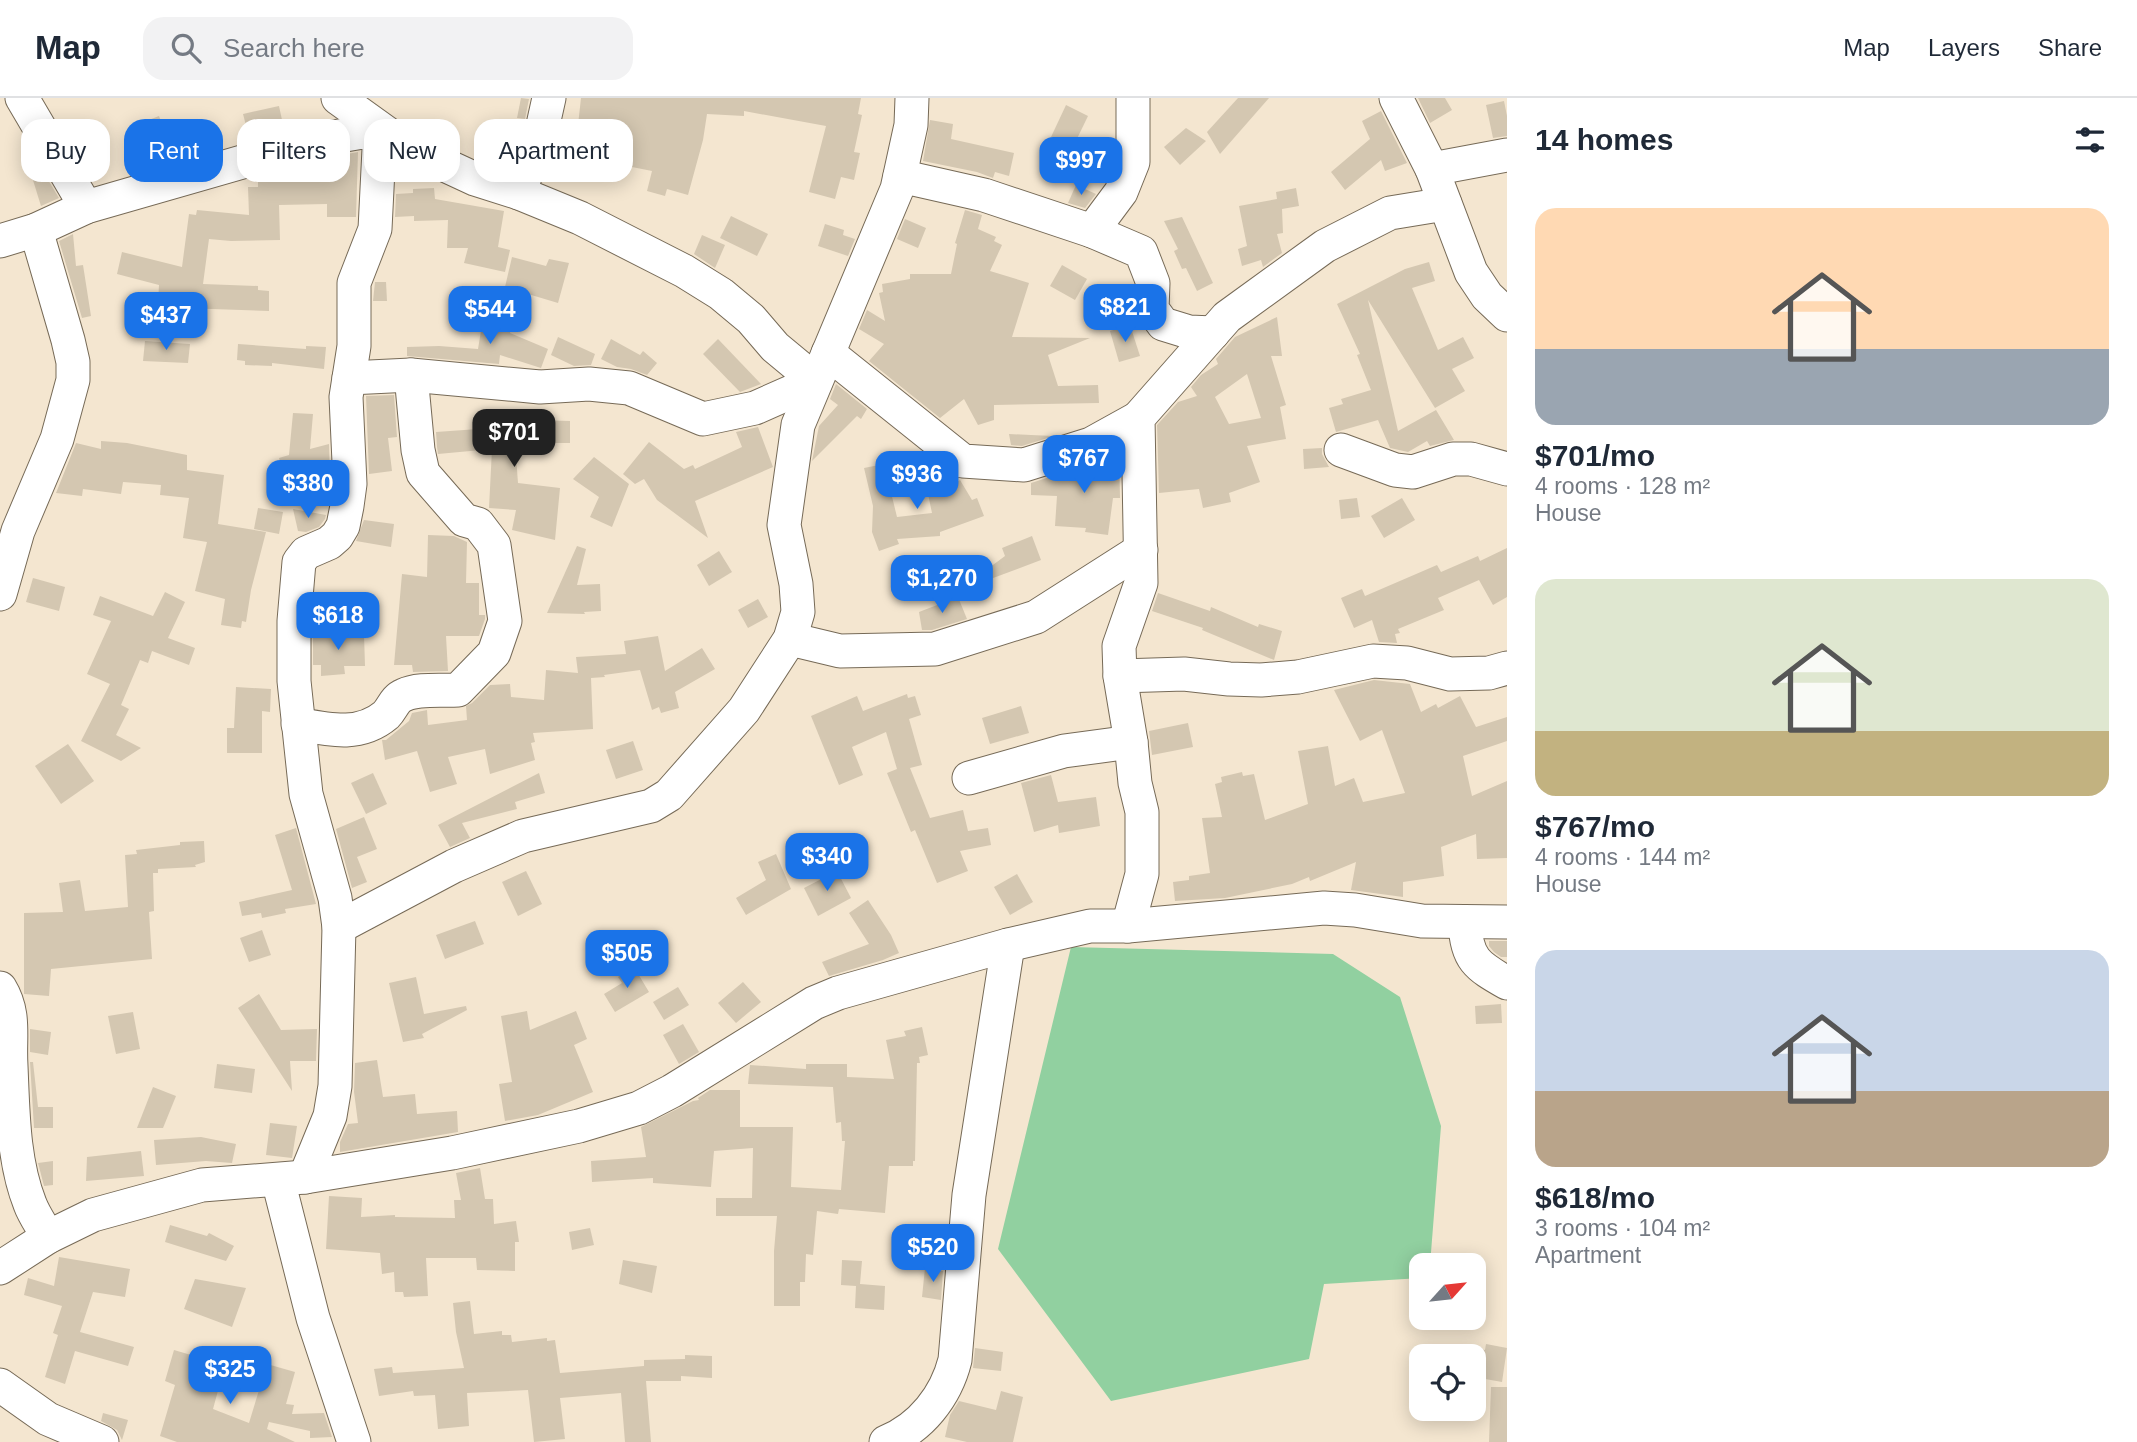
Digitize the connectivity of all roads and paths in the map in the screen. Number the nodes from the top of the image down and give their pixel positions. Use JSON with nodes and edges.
{"nodes":[{"id":1,"x":22,"y":98,"type":"edge"},
{"id":2,"x":338,"y":98,"type":"edge"},
{"id":3,"x":549,"y":98,"type":"edge"},
{"id":4,"x":912,"y":98,"type":"edge"},
{"id":5,"x":1133,"y":98,"type":"edge"},
{"id":6,"x":1396,"y":98,"type":"edge"},
{"id":7,"x":366,"y":119,"type":"edge"},
{"id":8,"x":364,"y":132,"type":"edge"},
{"id":9,"x":1507,"y":155,"type":"edge"},
{"id":10,"x":1432,"y":169,"type":"junction"},
{"id":11,"x":460,"y":171,"type":"edge"},
{"id":12,"x":900,"y":176,"type":"junction"},
{"id":13,"x":377,"y":182,"type":"edge"},
{"id":14,"x":519,"y":193,"type":"junction"},
{"id":15,"x":1445,"y":204,"type":"junction"},
{"id":16,"x":86,"y":207,"type":"junction"},
{"id":17,"x":36,"y":230,"type":"junction"},
{"id":18,"x":1092,"y":231,"type":"junction"},
{"id":19,"x":0,"y":241,"type":"edge"},
{"id":20,"x":1507,"y":315,"type":"edge"},
{"id":21,"x":1213,"y":333,"type":"junction"},
{"id":22,"x":822,"y":367,"type":"junction"},
{"id":23,"x":411,"y":375,"type":"junction"},
{"id":24,"x":349,"y":378,"type":"junction"},
{"id":25,"x":1138,"y":418,"type":"junction"},
{"id":26,"x":1341,"y":450,"type":"dead end"},
{"id":27,"x":1507,"y":469,"type":"edge"},
{"id":28,"x":9,"y":528,"type":"edge"},
{"id":29,"x":1141,"y":550,"type":"junction"},
{"id":30,"x":0,"y":594,"type":"edge"},
{"id":31,"x":790,"y":639,"type":"junction"},
{"id":32,"x":1507,"y":668,"type":"edge"},
{"id":33,"x":1120,"y":676,"type":"junction"},
{"id":34,"x":298,"y":724,"type":"junction"},
{"id":35,"x":1131,"y":742,"type":"junction"},
{"id":36,"x":969,"y":778,"type":"dead end"},
{"id":37,"x":1465,"y":922,"type":"junction"},
{"id":38,"x":1507,"y":922,"type":"edge"},
{"id":39,"x":1128,"y":926,"type":"junction"},
{"id":40,"x":339,"y":927,"type":"junction"},
{"id":41,"x":1008,"y":945,"type":"junction"},
{"id":42,"x":1507,"y":984,"type":"edge"},
{"id":43,"x":0,"y":988,"type":"edge"},
{"id":44,"x":291,"y":1178,"type":"junction"},
{"id":45,"x":48,"y":1237,"type":"junction"},
{"id":46,"x":0,"y":1268,"type":"edge"},
{"id":47,"x":0,"y":1385,"type":"edge"},
{"id":48,"x":102,"y":1442,"type":"edge"},
{"id":49,"x":354,"y":1442,"type":"edge"},
{"id":50,"x":886,"y":1442,"type":"edge"}],
"edges":[{"from":1,"to":16,"type":"street"},
{"from":2,"to":7,"type":"street"},
{"from":3,"to":14,"type":"street"},
{"from":4,"to":12,"type":"street"},
{"from":5,"to":18,"type":"street"},
{"from":6,"to":10,"type":"street"},
{"from":8,"to":16,"type":"street"},
{"from":9,"to":10,"type":"street"},
{"from":10,"to":15,"type":"street"},
{"from":11,"to":14,"type":"street"},
{"from":12,"to":18,"type":"street"},
{"from":12,"to":22,"type":"street"},
{"from":13,"to":24,"type":"street"},
{"from":14,"to":22,"type":"street"},
{"from":15,"to":20,"type":"street"},
{"from":15,"to":21,"type":"street"},
{"from":16,"to":17,"type":"street"},
{"from":17,"to":19,"type":"street"},
{"from":17,"to":28,"type":"street"},
{"from":18,"to":21,"type":"street"},
{"from":21,"to":25,"type":"street"},
{"from":22,"to":23,"type":"street"},
{"from":22,"to":25,"type":"street"},
{"from":22,"to":31,"type":"street"},
{"from":23,"to":24,"type":"street"},
{"from":23,"to":34,"type":"street"},
{"from":24,"to":34,"type":"street"},
{"from":25,"to":29,"type":"street"},
{"from":26,"to":27,"type":"street"},
{"from":28,"to":30,"type":"street"},
{"from":29,"to":31,"type":"street"},
{"from":29,"to":33,"type":"street"},
{"from":31,"to":40,"type":"street"},
{"from":32,"to":33,"type":"street"},
{"from":33,"to":35,"type":"street"},
{"from":34,"to":40,"type":"street"},
{"from":35,"to":36,"type":"street"},
{"from":35,"to":39,"type":"street"},
{"from":37,"to":38,"type":"street"},
{"from":37,"to":39,"type":"street"},
{"from":37,"to":42,"type":"street"},
{"from":39,"to":41,"type":"street"},
{"from":40,"to":44,"type":"street"},
{"from":41,"to":44,"type":"street"},
{"from":41,"to":50,"type":"street"},
{"from":43,"to":45,"type":"street"},
{"from":44,"to":45,"type":"street"},
{"from":44,"to":49,"type":"street"},
{"from":45,"to":46,"type":"street"},
{"from":47,"to":48,"type":"street"}]}
